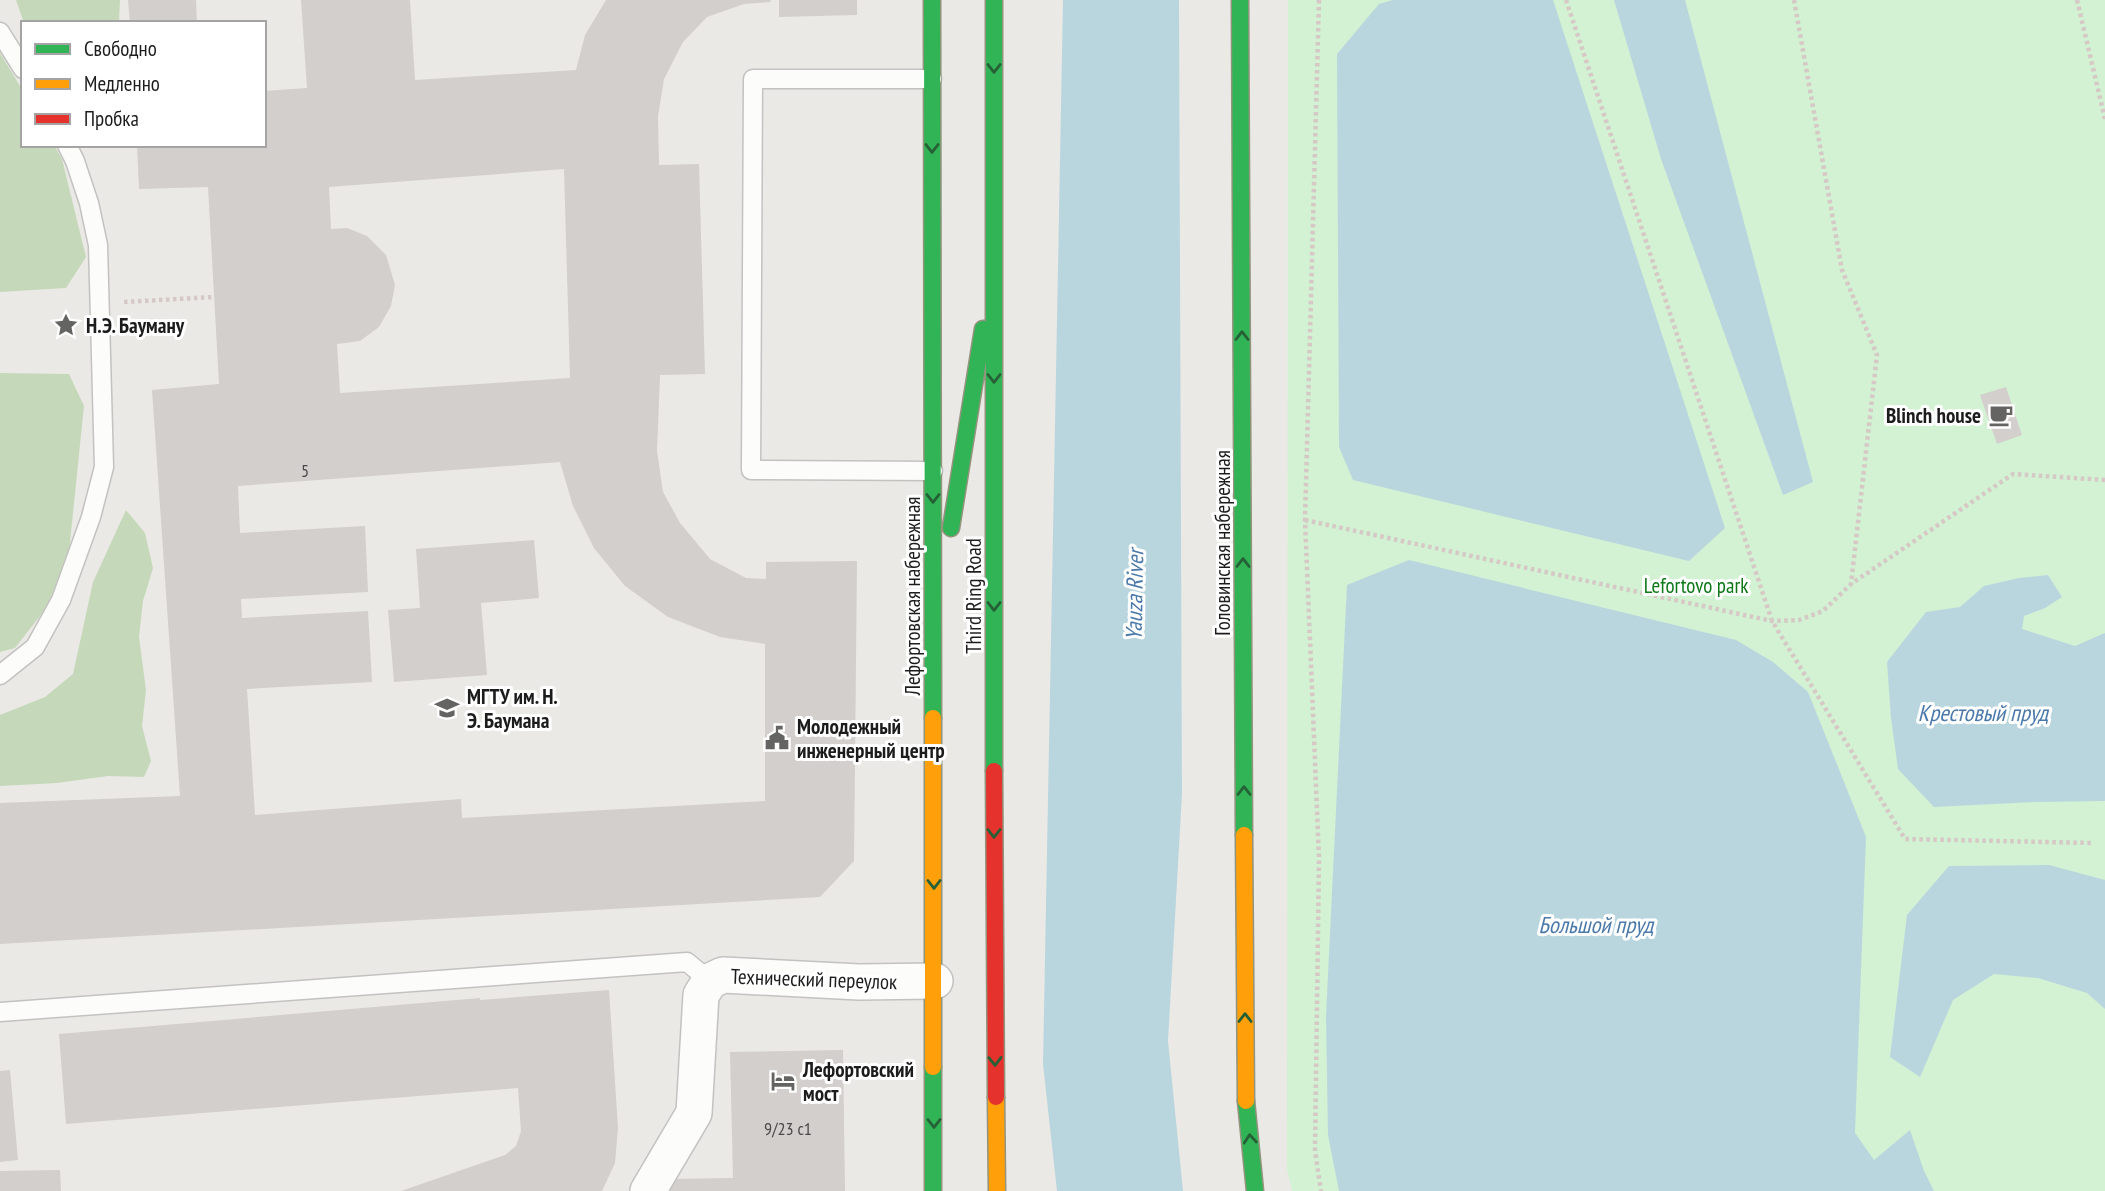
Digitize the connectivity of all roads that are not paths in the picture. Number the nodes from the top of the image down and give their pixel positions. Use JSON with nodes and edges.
{"nodes":[{"id":1,"x":932,"y":0,"type":"edge"},
{"id":2,"x":994,"y":0,"type":"edge"},
{"id":3,"x":1240,"y":0,"type":"edge"},
{"id":4,"x":0,"y":32,"type":"edge"},
{"id":5,"x":21,"y":66,"type":"edge"},
{"id":6,"x":932,"y":79,"type":"junction"},
{"id":7,"x":68,"y":147,"type":"edge"},
{"id":8,"x":994,"y":261,"type":"junction"},
{"id":9,"x":933,"y":471,"type":"junction"},
{"id":10,"x":933,"y":645,"type":"junction"},
{"id":11,"x":0,"y":675,"type":"edge"},
{"id":12,"x":710,"y":981,"type":"junction"},
{"id":13,"x":935,"y":981,"type":"junction"},
{"id":14,"x":0,"y":1012,"type":"edge"},
{"id":15,"x":648,"y":1191,"type":"edge"},
{"id":16,"x":933,"y":1191,"type":"edge"},
{"id":17,"x":997,"y":1191,"type":"edge"},
{"id":18,"x":1255,"y":1191,"type":"edge"}],
"edges":[{"from":1,"to":6,"type":"main road","name":"Лефортовская набережная"},
{"from":2,"to":8,"type":"main road","name":"Third Ring Road","one_way":true},
{"from":18,"to":3,"type":"main road","name":"Головинская набережная","one_way":true},
{"from":4,"to":5,"type":"lane"},
{"from":6,"to":9,"type":"main road","name":"Лефортовская набережная","one_way":true},
{"from":6,"to":9,"type":"lane"},
{"from":7,"to":11,"type":"lane"},
{"from":8,"to":10,"type":"main road"},
{"from":8,"to":17,"type":"main road","name":"Third Ring Road","one_way":true},
{"from":9,"to":10,"type":"main road","name":"Лефортовская набережная","one_way":true},
{"from":10,"to":13,"type":"main road","name":"Лефортовская набережная","one_way":true},
{"from":12,"to":13,"type":"street","name":"Технический переулок"},
{"from":12,"to":14,"type":"lane"},
{"from":12,"to":15,"type":"street","name":"Технический переулок"},
{"from":13,"to":16,"type":"main road","name":"Лефортовская набережная","one_way":true}]}
